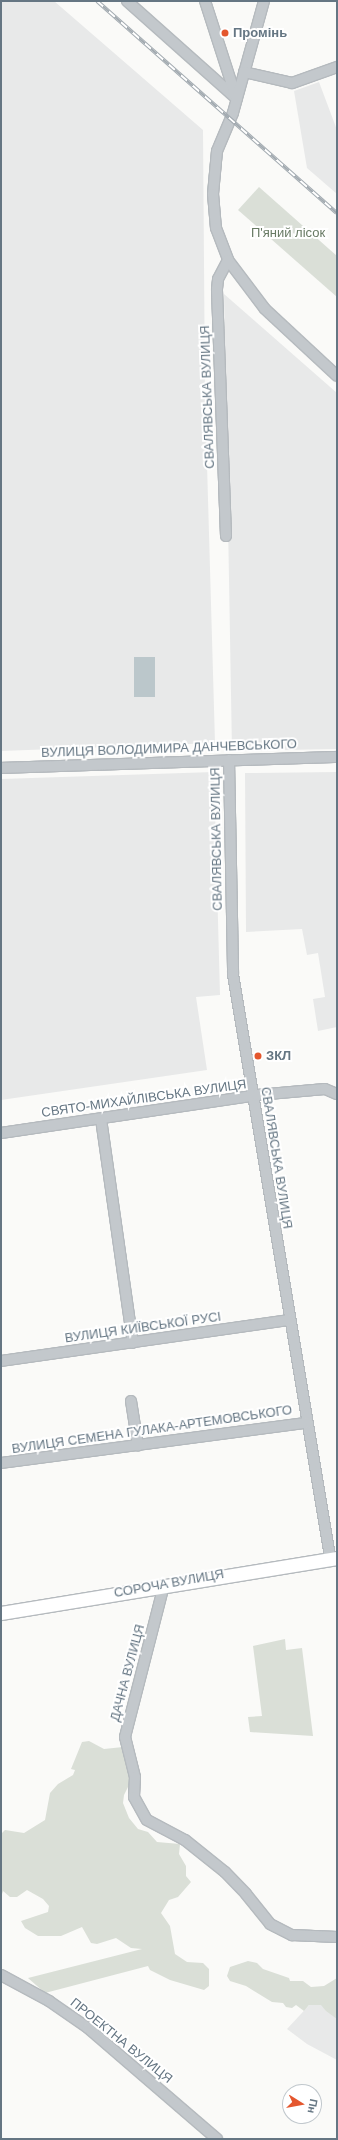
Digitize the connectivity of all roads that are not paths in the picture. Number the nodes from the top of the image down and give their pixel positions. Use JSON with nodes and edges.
{"nodes":[{"id":1,"x":126,"y":1,"type":"edge"},
{"id":2,"x":205,"y":1,"type":"edge"},
{"id":3,"x":264,"y":1,"type":"edge"},
{"id":4,"x":337,"y":67,"type":"edge"},
{"id":5,"x":244,"y":72,"type":"junction"},
{"id":6,"x":236,"y":98,"type":"junction"},
{"id":7,"x":228,"y":260,"type":"junction"},
{"id":8,"x":337,"y":376,"type":"edge"},
{"id":9,"x":226,"y":536,"type":"dead end"},
{"id":10,"x":337,"y":757,"type":"edge"},
{"id":11,"x":229,"y":760,"type":"junction"},
{"id":12,"x":1,"y":768,"type":"edge"},
{"id":13,"x":337,"y":1094,"type":"edge"},
{"id":14,"x":253,"y":1096,"type":"junction"},
{"id":15,"x":101,"y":1119,"type":"junction"},
{"id":16,"x":1,"y":1133,"type":"edge"},
{"id":17,"x":290,"y":1320,"type":"junction"},
{"id":18,"x":133,"y":1343,"type":"junction"},
{"id":19,"x":1,"y":1360,"type":"edge"},
{"id":20,"x":130,"y":1401,"type":"dead end"},
{"id":21,"x":306,"y":1423,"type":"junction"},
{"id":22,"x":138,"y":1445,"type":"junction"},
{"id":23,"x":1,"y":1463,"type":"edge"},
{"id":24,"x":333,"y":1557,"type":"edge"},
{"id":25,"x":164,"y":1585,"type":"junction"},
{"id":26,"x":1,"y":1613,"type":"edge"},
{"id":27,"x":337,"y":1937,"type":"edge"},
{"id":28,"x":1,"y":1975,"type":"edge"},
{"id":29,"x":217,"y":2139,"type":"edge"}],
"edges":[{"from":1,"to":6,"type":"street"},
{"from":2,"to":6,"type":"street"},
{"from":3,"to":5,"type":"street"},
{"from":4,"to":5,"type":"street"},
{"from":5,"to":6,"type":"street"},
{"from":6,"to":7,"type":"street"},
{"from":7,"to":8,"type":"street"},
{"from":7,"to":9,"type":"street","name":"СВАЛЯВСЬКА ВУЛИЦЯ"},
{"from":10,"to":11,"type":"street","name":"ВУЛИЦЯ ВОЛОДИМИРА ДАНЧЕВСЬКОГО"},
{"from":11,"to":12,"type":"street","name":"ВУЛИЦЯ ВОЛОДИМИРА ДАНЧЕВСЬКОГО"},
{"from":11,"to":14,"type":"street","name":"СВАЛЯВСЬКА ВУЛИЦЯ"},
{"from":13,"to":14,"type":"street","name":"СВЯТО-МИХАЙЛІВСЬКА ВУЛИЦЯ"},
{"from":14,"to":15,"type":"street","name":"СВЯТО-МИХАЙЛІВСЬКА ВУЛИЦЯ"},
{"from":14,"to":17,"type":"street","name":"СВАЛЯВСЬКА ВУЛИЦЯ"},
{"from":15,"to":16,"type":"street","name":"СВЯТО-МИХАЙЛІВСЬКА ВУЛИЦЯ"},
{"from":15,"to":18,"type":"street"},
{"from":17,"to":18,"type":"street","name":"ВУЛИЦЯ КИЇВСЬКОЇ РУСІ"},
{"from":17,"to":21,"type":"street","name":"СВАЛЯВСЬКА ВУЛИЦЯ"},
{"from":18,"to":19,"type":"street","name":"ВУЛИЦЯ КИЇВСЬКОЇ РУСІ"},
{"from":20,"to":22,"type":"street"},
{"from":21,"to":22,"type":"street","name":"ВУЛИЦЯ СЕМЕНА ГУЛАКА-АРТЕМОВСЬКОГО"},
{"from":21,"to":24,"type":"street","name":"СВАЛЯВСЬКА ВУЛИЦЯ"},
{"from":22,"to":23,"type":"street","name":"ВУЛИЦЯ СЕМЕНА ГУЛАКА-АРТЕМОВСЬКОГО"},
{"from":24,"to":25,"type":"main road","name":"СОРОЧА ВУЛИЦЯ"},
{"from":25,"to":26,"type":"main road","name":"СОРОЧА ВУЛИЦЯ"},
{"from":25,"to":27,"type":"street","name":"ДАЧНА ВУЛИЦЯ"},
{"from":28,"to":29,"type":"street","name":"ПРОЕКТНА ВУЛИЦЯ"}]}
